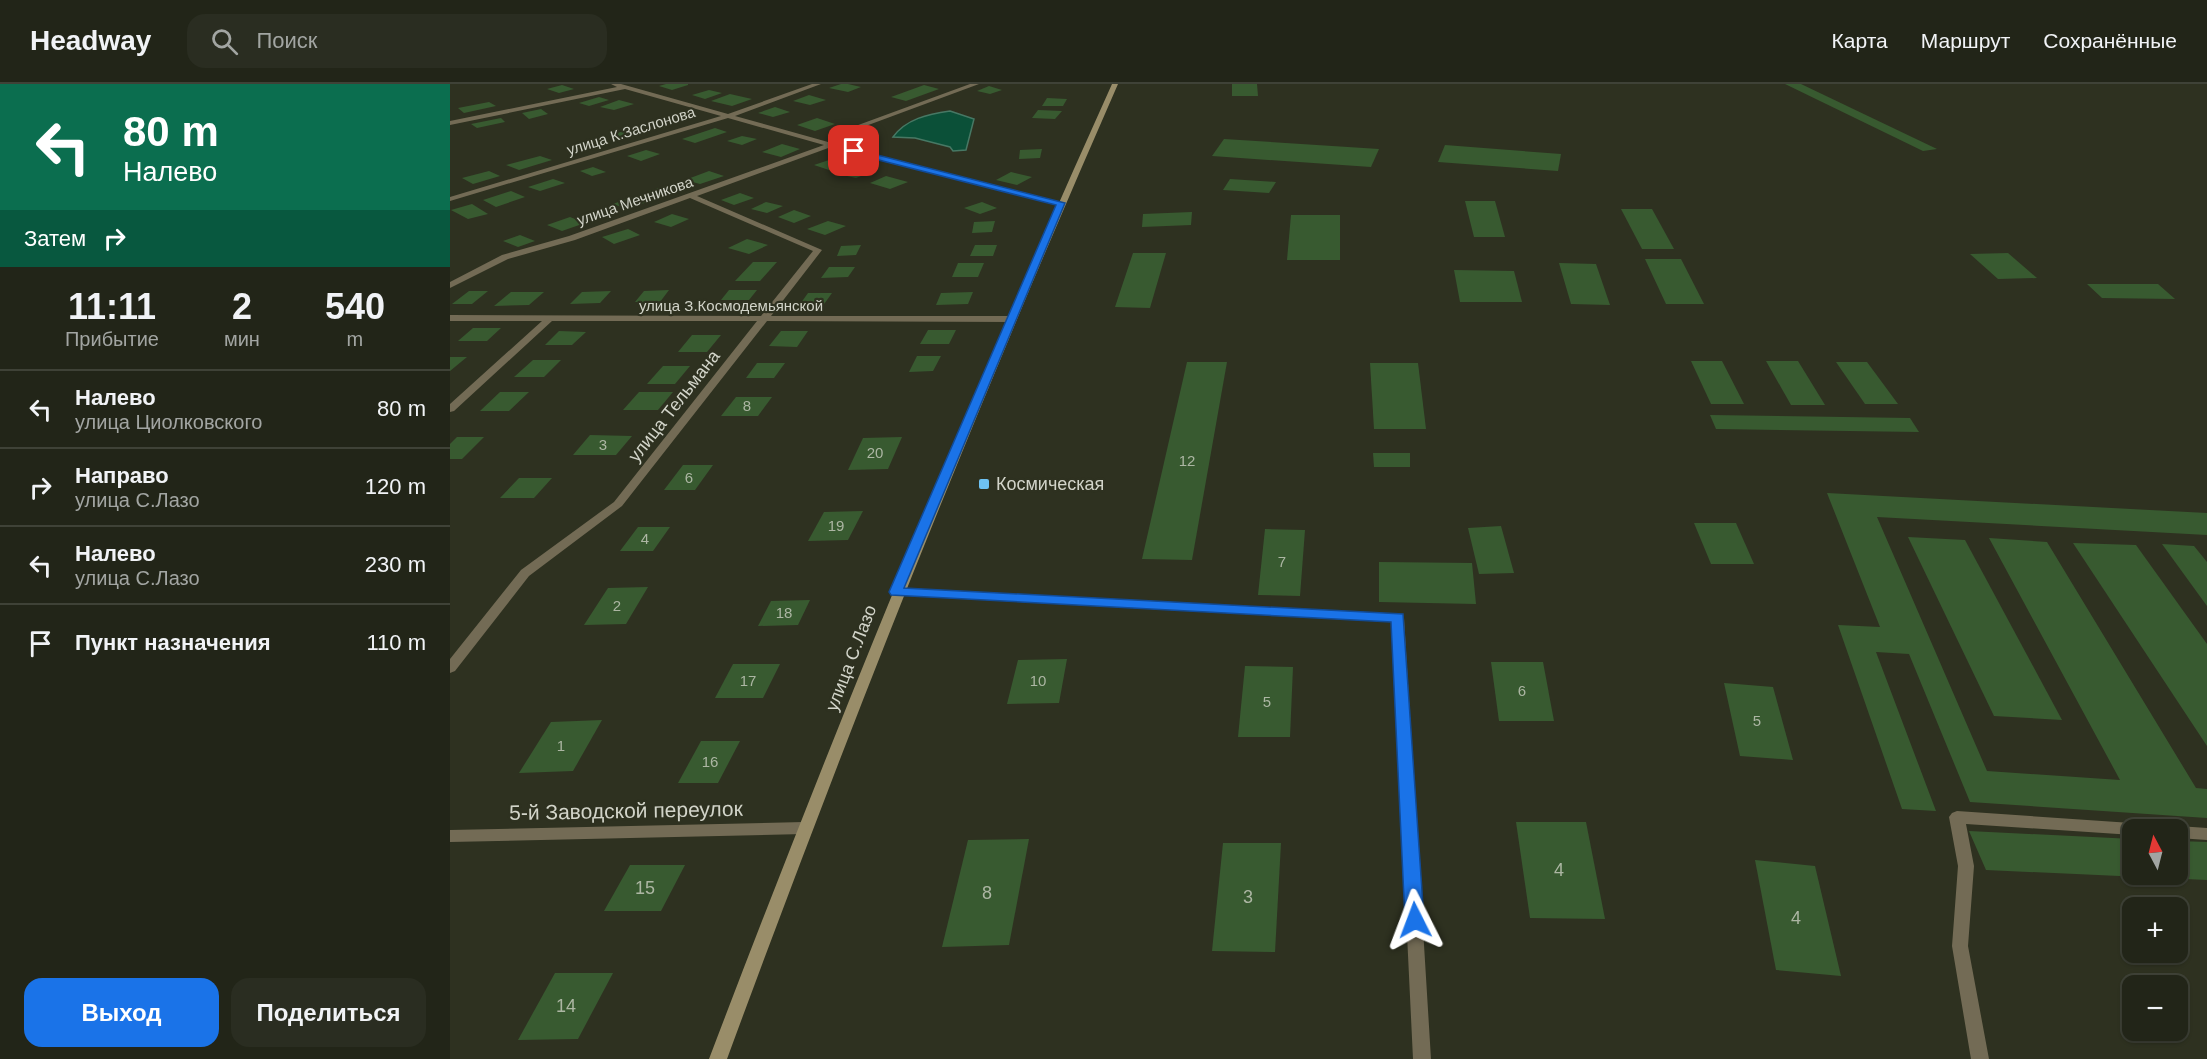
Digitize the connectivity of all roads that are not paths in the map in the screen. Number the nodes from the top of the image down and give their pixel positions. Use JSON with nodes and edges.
{"nodes":[{"id":1,"x":614,"y":84,"type":"edge"},
{"id":2,"x":634,"y":84,"type":"edge"},
{"id":3,"x":818,"y":84,"type":"edge"},
{"id":4,"x":976,"y":84,"type":"edge"},
{"id":5,"x":1115,"y":84,"type":"edge"},
{"id":6,"x":625,"y":87,"type":"junction"},
{"id":7,"x":729,"y":116,"type":"junction"},
{"id":8,"x":450,"y":123,"type":"edge"},
{"id":9,"x":831,"y":146,"type":"junction"},
{"id":10,"x":692,"y":196,"type":"junction"},
{"id":11,"x":450,"y":200,"type":"edge"},
{"id":12,"x":1060,"y":203,"type":"junction"},
{"id":13,"x":450,"y":285,"type":"edge"},
{"id":14,"x":450,"y":318,"type":"edge"},
{"id":15,"x":764,"y":319,"type":"junction"},
{"id":16,"x":1011,"y":319,"type":"junction"},
{"id":17,"x":548,"y":320,"type":"junction"},
{"id":18,"x":450,"y":409,"type":"edge"},
{"id":19,"x":896,"y":592,"type":"junction"},
{"id":20,"x":450,"y":668,"type":"edge"},
{"id":21,"x":804,"y":828,"type":"junction"},
{"id":22,"x":2122,"y":828,"type":"edge"},
{"id":23,"x":2188,"y":833,"type":"edge"},
{"id":24,"x":2207,"y":834,"type":"edge"},
{"id":25,"x":450,"y":836,"type":"edge"},
{"id":26,"x":718,"y":1059,"type":"edge"},
{"id":27,"x":1422,"y":1059,"type":"edge"},
{"id":28,"x":1980,"y":1059,"type":"edge"}],
"edges":[{"from":1,"to":6,"type":"street"},
{"from":2,"to":6,"type":"street"},
{"from":3,"to":7,"type":"street","name":"улица К.Заслонова"},
{"from":4,"to":9,"type":"street"},
{"from":5,"to":12,"type":"street","name":"улица С.Лазо"},
{"from":6,"to":7,"type":"street"},
{"from":6,"to":8,"type":"street"},
{"from":7,"to":9,"type":"street"},
{"from":7,"to":11,"type":"street","name":"улица К.Заслонова"},
{"from":9,"to":10,"type":"street","name":"улица Мечникова"},
{"from":9,"to":12,"type":"street"},
{"from":10,"to":13,"type":"street","name":"улица Мечникова"},
{"from":10,"to":15,"type":"street","name":"улица Тельмана"},
{"from":12,"to":16,"type":"street","name":"улица С.Лазо"},
{"from":14,"to":17,"type":"street","name":"улица З.Космодемьянской"},
{"from":15,"to":16,"type":"street","name":"улица З.Космодемьянской"},
{"from":15,"to":17,"type":"street","name":"улица З.Космодемьянской"},
{"from":15,"to":20,"type":"street","name":"улица Тельмана"},
{"from":16,"to":19,"type":"street","name":"улица С.Лазо"},
{"from":17,"to":18,"type":"street"},
{"from":19,"to":21,"type":"street","name":"улица С.Лазо"},
{"from":19,"to":27,"type":"street"},
{"from":21,"to":25,"type":"street","name":"5-й Заводской переулок"},
{"from":21,"to":26,"type":"street","name":"улица С.Лазо"},
{"from":22,"to":28,"type":"street"},
{"from":23,"to":24,"type":"street"}]}
